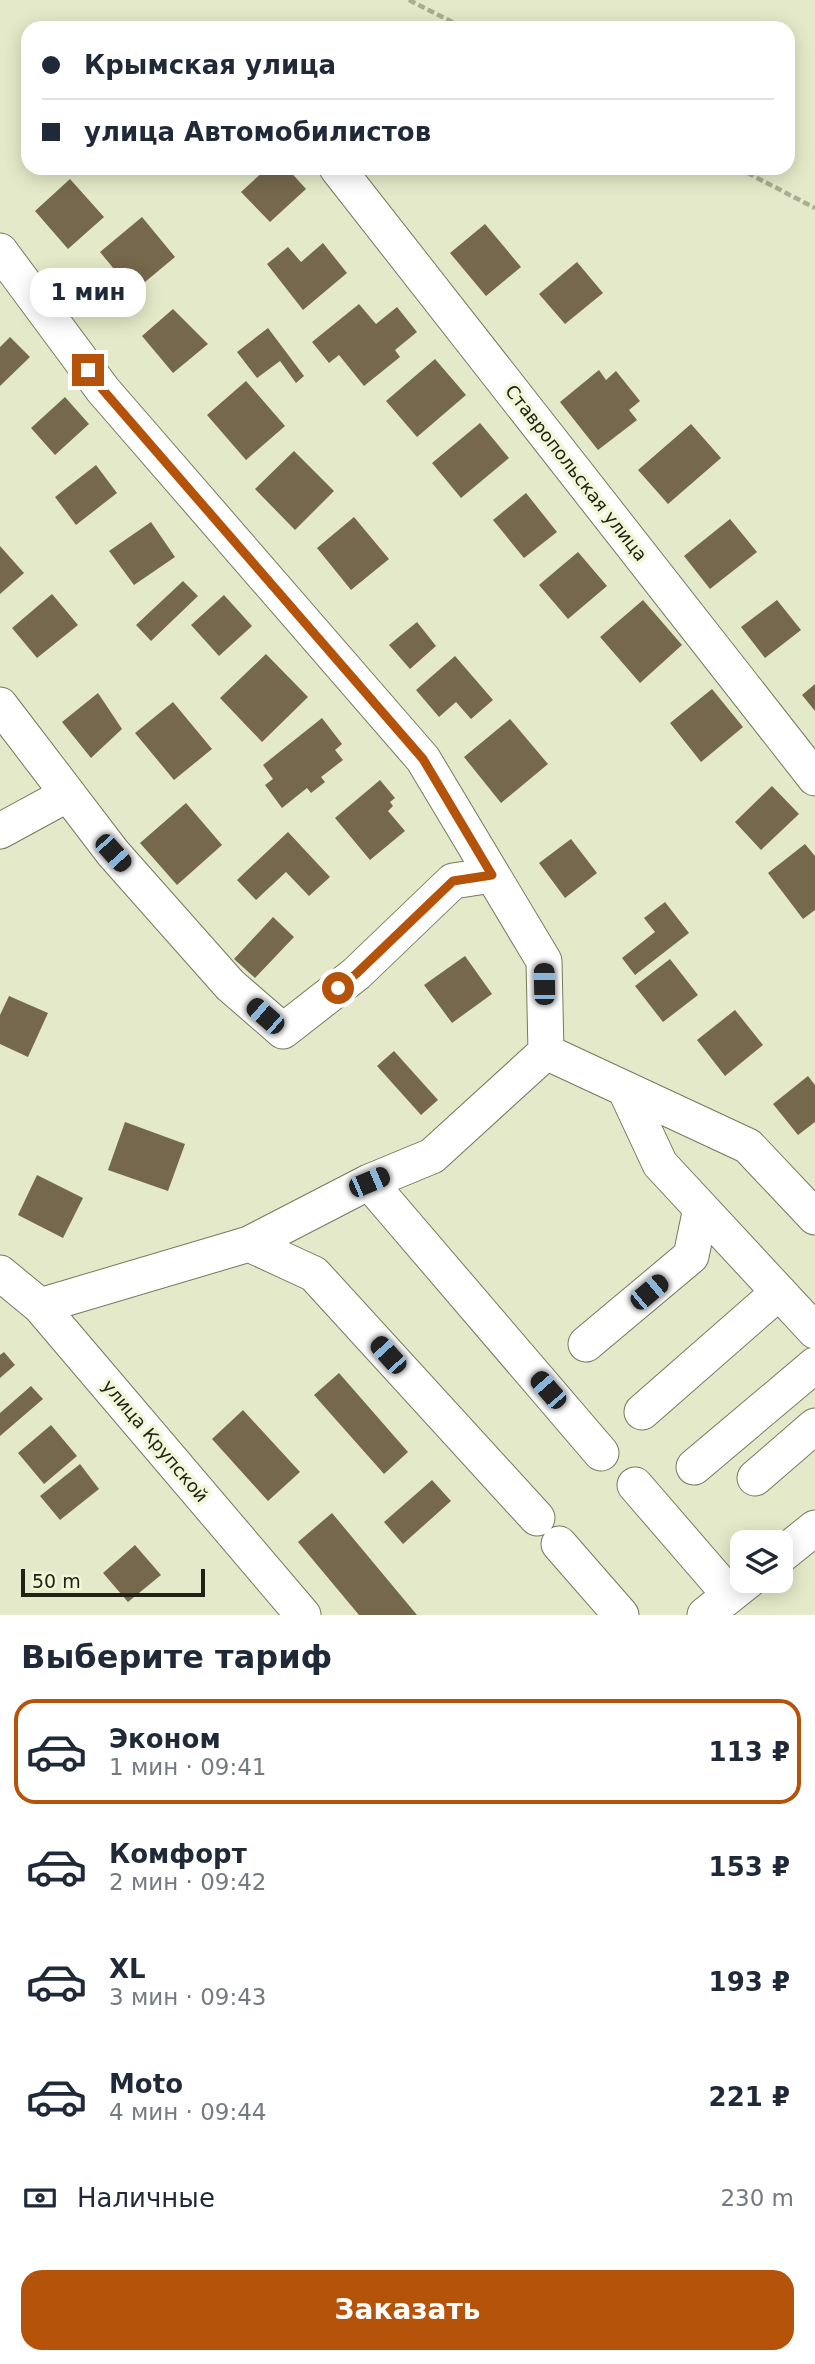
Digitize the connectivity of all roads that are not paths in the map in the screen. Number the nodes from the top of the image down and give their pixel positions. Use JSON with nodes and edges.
{"nodes":[{"id":1,"x":342,"y":175,"type":"edge"},
{"id":2,"x":0,"y":251,"type":"edge"},
{"id":3,"x":0,"y":705,"type":"edge"},
{"id":4,"x":815,"y":778,"type":"edge"},
{"id":5,"x":68,"y":794,"type":"junction"},
{"id":6,"x":0,"y":831,"type":"edge"},
{"id":7,"x":492,"y":875,"type":"junction"},
{"id":8,"x":546,"y":1052,"type":"junction"},
{"id":9,"x":625,"y":1089,"type":"junction"},
{"id":10,"x":369,"y":1182,"type":"junction"},
{"id":11,"x":701,"y":1208,"type":"junction"},
{"id":12,"x":815,"y":1217,"type":"edge"},
{"id":13,"x":249,"y":1244,"type":"junction"},
{"id":14,"x":0,"y":1273,"type":"edge"},
{"id":15,"x":779,"y":1292,"type":"junction"},
{"id":16,"x":40,"y":1306,"type":"junction"},
{"id":17,"x":815,"y":1331,"type":"edge"},
{"id":18,"x":586,"y":1344,"type":"dead end"},
{"id":19,"x":815,"y":1365,"type":"edge"},
{"id":20,"x":642,"y":1412,"type":"dead end"},
{"id":21,"x":815,"y":1426,"type":"edge"},
{"id":22,"x":601,"y":1452,"type":"dead end"},
{"id":23,"x":694,"y":1466,"type":"dead end"},
{"id":24,"x":755,"y":1478,"type":"dead end"},
{"id":25,"x":635,"y":1485,"type":"dead end"},
{"id":26,"x":815,"y":1528,"type":"edge"},
{"id":27,"x":793,"y":1546,"type":"edge"},
{"id":28,"x":728,"y":1597,"type":"edge"},
{"id":29,"x":303,"y":1615,"type":"edge"},
{"id":30,"x":621,"y":1615,"type":"edge"}],
"edges":[{"from":1,"to":4,"type":"street","name":"Ставропольская улица"},
{"from":2,"to":7,"type":"street"},
{"from":3,"to":5,"type":"street"},
{"from":5,"to":6,"type":"street"},
{"from":5,"to":7,"type":"street"},
{"from":7,"to":8,"type":"street"},
{"from":8,"to":9,"type":"street"},
{"from":8,"to":10,"type":"street"},
{"from":9,"to":11,"type":"street"},
{"from":9,"to":12,"type":"street"},
{"from":10,"to":13,"type":"street"},
{"from":10,"to":22,"type":"street"},
{"from":11,"to":15,"type":"street"},
{"from":11,"to":18,"type":"street"},
{"from":13,"to":16,"type":"street"},
{"from":13,"to":30,"type":"street"},
{"from":14,"to":16,"type":"street","name":"улица Крупской"},
{"from":15,"to":17,"type":"street"},
{"from":15,"to":20,"type":"street"},
{"from":16,"to":29,"type":"street","name":"улица Крупской"},
{"from":19,"to":23,"type":"street"},
{"from":21,"to":24,"type":"street"},
{"from":25,"to":28,"type":"street"},
{"from":26,"to":27,"type":"street"}]}
